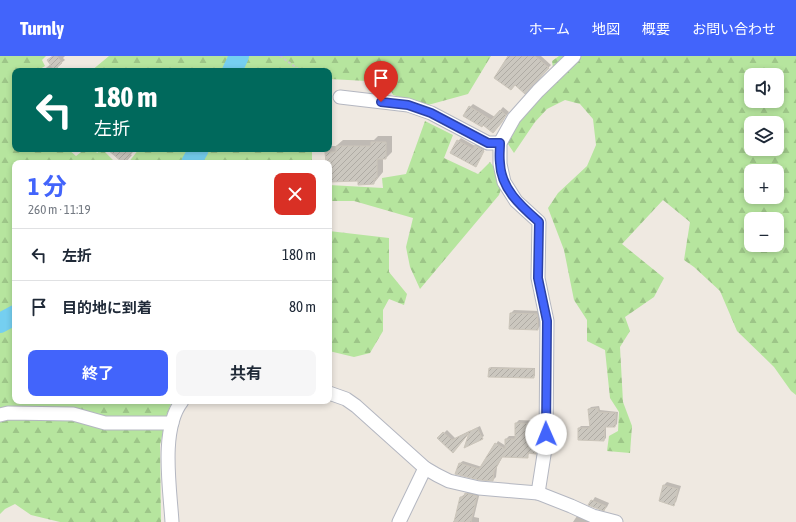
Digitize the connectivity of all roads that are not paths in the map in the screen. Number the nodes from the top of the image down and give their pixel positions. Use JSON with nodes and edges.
{"nodes":[{"id":1,"x":574,"y":56,"type":"edge"},
{"id":2,"x":340,"y":97,"type":"dead end"},
{"id":3,"x":500,"y":143,"type":"junction"},
{"id":4,"x":332,"y":394,"type":"edge"},
{"id":5,"x":180,"y":404,"type":"edge"},
{"id":6,"x":0,"y":415,"type":"edge"},
{"id":7,"x":172,"y":422,"type":"junction"},
{"id":8,"x":425,"y":468,"type":"junction"},
{"id":9,"x":538,"y":493,"type":"junction"},
{"id":10,"x":172,"y":522,"type":"edge"},
{"id":11,"x":399,"y":522,"type":"edge"},
{"id":12,"x":616,"y":522,"type":"edge"}],
"edges":[{"from":1,"to":3,"type":"street"},
{"from":2,"to":3,"type":"street"},
{"from":3,"to":9,"type":"street"},
{"from":4,"to":8,"type":"street"},
{"from":5,"to":7,"type":"street"},
{"from":6,"to":7,"type":"street"},
{"from":7,"to":10,"type":"street"},
{"from":8,"to":9,"type":"street"},
{"from":8,"to":11,"type":"street"},
{"from":9,"to":12,"type":"street"}]}
